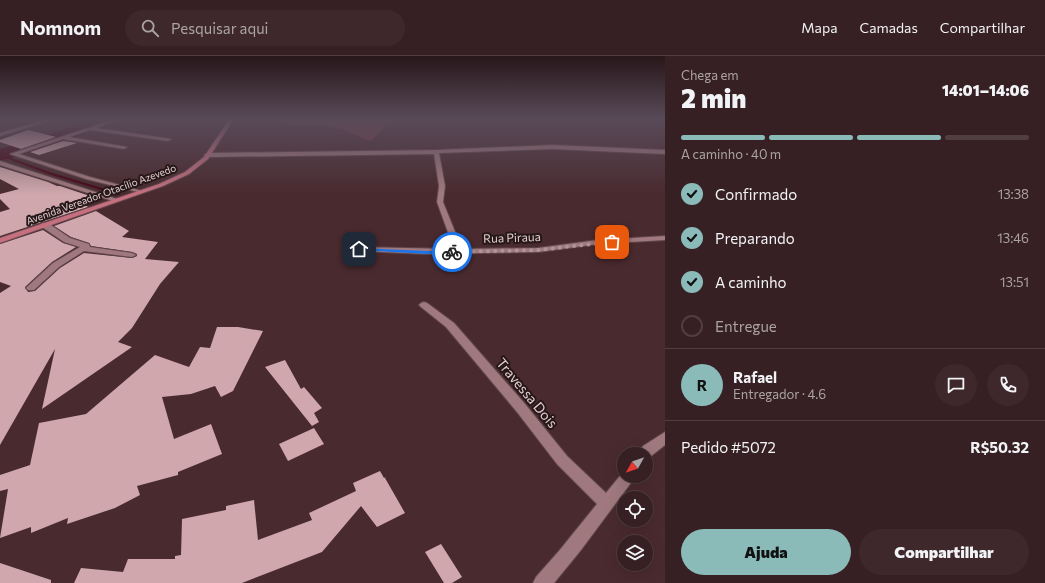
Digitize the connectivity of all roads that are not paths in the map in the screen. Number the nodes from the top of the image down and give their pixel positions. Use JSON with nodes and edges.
{"nodes":[{"id":1,"x":41,"y":145,"type":"edge"},
{"id":2,"x":109,"y":145,"type":"edge"},
{"id":3,"x":215,"y":145,"type":"edge"},
{"id":4,"x":124,"y":147,"type":"dead end"},
{"id":5,"x":436,"y":152,"type":"junction"},
{"id":6,"x":665,"y":152,"type":"edge"},
{"id":7,"x":208,"y":155,"type":"junction"},
{"id":8,"x":0,"y":163,"type":"edge"},
{"id":9,"x":140,"y":192,"type":"junction"},
{"id":10,"x":115,"y":200,"type":"junction"},
{"id":11,"x":45,"y":225,"type":"junction"},
{"id":12,"x":665,"y":238,"type":"edge"},
{"id":13,"x":0,"y":241,"type":"edge"},
{"id":14,"x":83,"y":248,"type":"junction"},
{"id":15,"x":359,"y":249,"type":"dead end"},
{"id":16,"x":459,"y":251,"type":"junction"},
{"id":17,"x":132,"y":255,"type":"dead end"},
{"id":18,"x":31,"y":288,"type":"dead end"},
{"id":19,"x":424,"y":305,"type":"dead end"},
{"id":20,"x":665,"y":438,"type":"edge"},
{"id":21,"x":652,"y":447,"type":"edge"},
{"id":22,"x":623,"y":483,"type":"edge"},
{"id":23,"x":606,"y":503,"type":"junction"},
{"id":24,"x":542,"y":583,"type":"edge"}],
"edges":[{"from":1,"to":9,"type":"street"},
{"from":2,"to":4,"type":"street"},
{"from":3,"to":7,"type":"main road","name":"Avenida Vereador Otacílio Azevedo"},
{"from":5,"to":6,"type":"street"},
{"from":5,"to":7,"type":"street"},
{"from":5,"to":16,"type":"street"},
{"from":7,"to":9,"type":"main road","name":"Avenida Vereador Otacílio Azevedo"},
{"from":8,"to":10,"type":"street"},
{"from":9,"to":10,"type":"main road","name":"Avenida Vereador Otacílio Azevedo"},
{"from":10,"to":11,"type":"main road","name":"Avenida Vereador Otacílio Azevedo"},
{"from":11,"to":13,"type":"main road","name":"Avenida Vereador Otacílio Azevedo"},
{"from":11,"to":14,"type":"street"},
{"from":12,"to":16,"type":"street","name":"Rua Piraua"},
{"from":14,"to":17,"type":"street"},
{"from":14,"to":18,"type":"street"},
{"from":15,"to":16,"type":"street","name":"Rua Piraua"},
{"from":19,"to":23,"type":"street","name":"Travessa Dois"},
{"from":20,"to":21,"type":"street"},
{"from":22,"to":23,"type":"street"},
{"from":23,"to":24,"type":"street"}]}
